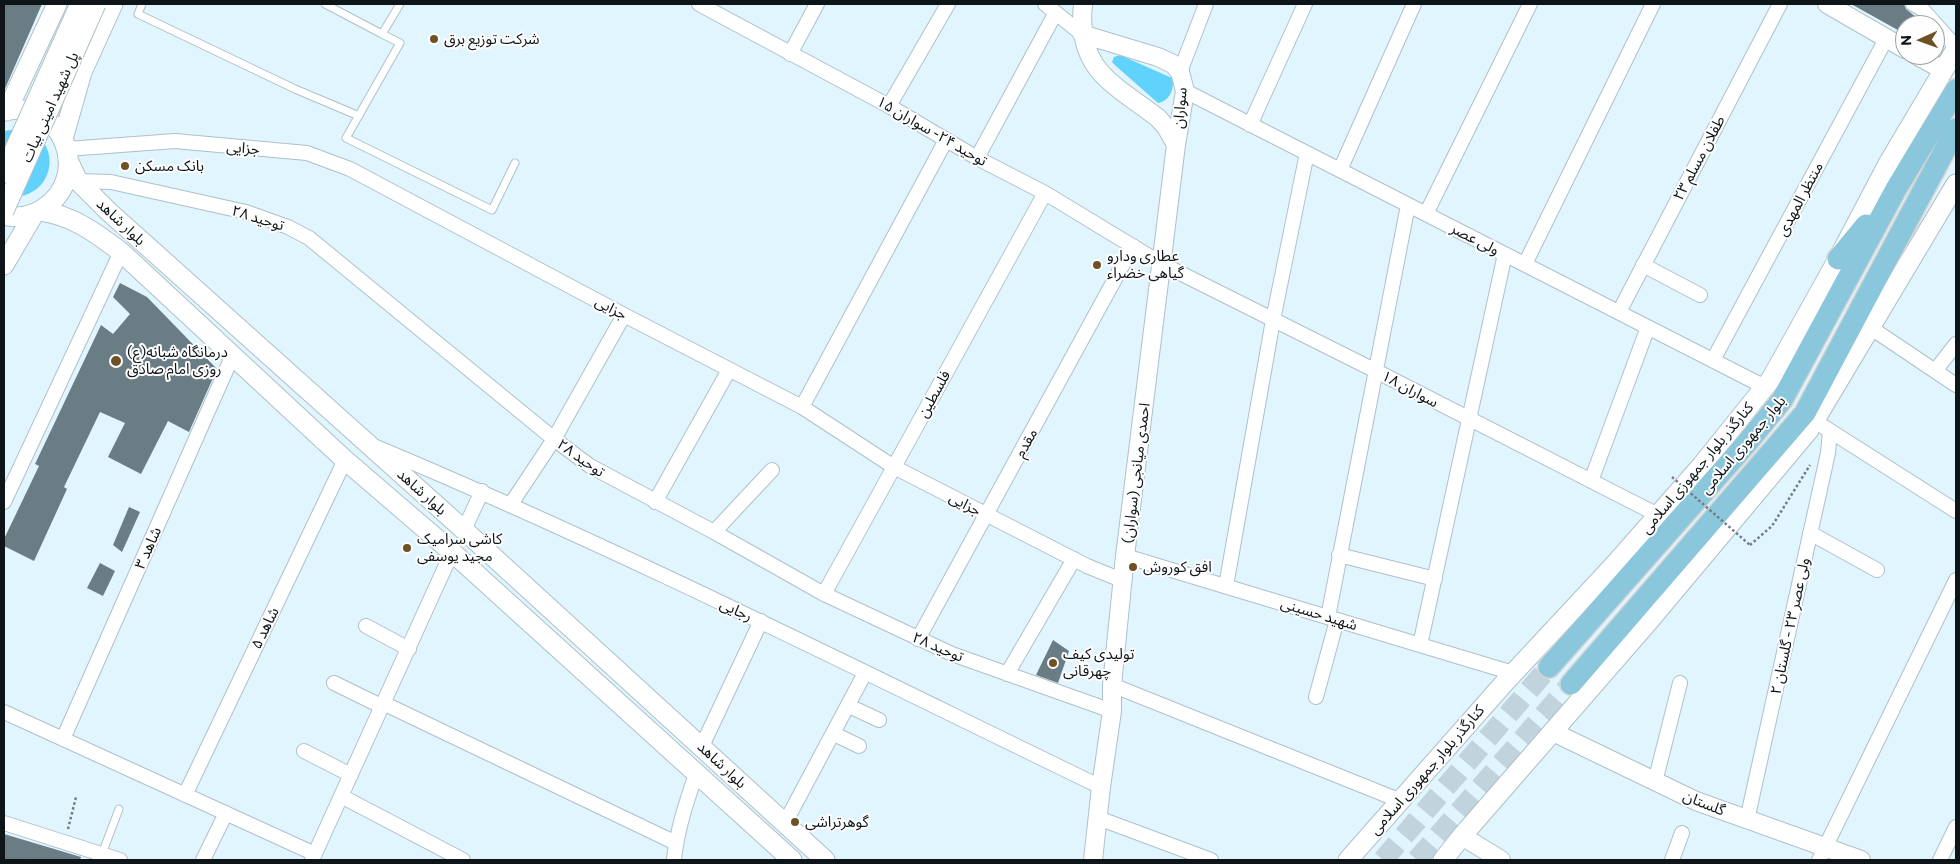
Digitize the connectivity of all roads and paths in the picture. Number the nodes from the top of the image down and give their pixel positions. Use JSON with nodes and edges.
{"nodes":[{"id":1,"x":56,"y":4,"type":"edge"},
{"id":2,"x":80,"y":4,"type":"edge"},
{"id":3,"x":96,"y":4,"type":"edge"},
{"id":4,"x":113,"y":4,"type":"edge"},
{"id":5,"x":142,"y":4,"type":"edge"},
{"id":6,"x":325,"y":4,"type":"edge"},
{"id":7,"x":400,"y":4,"type":"edge"},
{"id":8,"x":699,"y":4,"type":"edge"},
{"id":9,"x":818,"y":4,"type":"edge"},
{"id":10,"x":948,"y":4,"type":"edge"},
{"id":11,"x":1045,"y":4,"type":"edge"},
{"id":12,"x":1083,"y":4,"type":"edge"},
{"id":13,"x":1206,"y":4,"type":"edge"},
{"id":14,"x":1305,"y":4,"type":"edge"},
{"id":15,"x":1414,"y":4,"type":"edge"},
{"id":16,"x":1530,"y":4,"type":"edge"},
{"id":17,"x":1653,"y":4,"type":"edge"},
{"id":18,"x":1780,"y":4,"type":"edge"},
{"id":19,"x":1827,"y":4,"type":"edge"},
{"id":20,"x":1913,"y":4,"type":"edge"},
{"id":21,"x":1055,"y":14,"type":"junction"},
{"id":22,"x":1925,"y":15,"type":"edge"},
{"id":23,"x":382,"y":34,"type":"junction"},
{"id":24,"x":1082,"y":34,"type":"junction"},
{"id":25,"x":1886,"y":38,"type":"junction"},
{"id":26,"x":1945,"y":41,"type":"edge"},
{"id":27,"x":1895,"y":43,"type":"edge"},
{"id":28,"x":1956,"y":48,"type":"edge"},
{"id":29,"x":37,"y":49,"type":"junction"},
{"id":30,"x":790,"y":54,"type":"junction"},
{"id":31,"x":1935,"y":65,"type":"edge"},
{"id":32,"x":1943,"y":70,"type":"junction"},
{"id":33,"x":82,"y":72,"type":"junction"},
{"id":34,"x":1180,"y":72,"type":"junction"},
{"id":35,"x":1956,"y":90,"type":"edge"},
{"id":36,"x":1185,"y":91,"type":"junction"},
{"id":37,"x":889,"y":106,"type":"junction"},
{"id":38,"x":5,"y":111,"type":"edge"},
{"id":39,"x":359,"y":116,"type":"junction"},
{"id":40,"x":1250,"y":125,"type":"junction"},
{"id":41,"x":1956,"y":129,"type":"edge"},
{"id":42,"x":946,"y":140,"type":"junction"},
{"id":43,"x":1176,"y":145,"type":"junction"},
{"id":44,"x":66,"y":150,"type":"junction"},
{"id":45,"x":1306,"y":153,"type":"junction"},
{"id":46,"x":977,"y":158,"type":"junction"},
{"id":47,"x":515,"y":163,"type":"dead end"},
{"id":48,"x":1340,"y":170,"type":"junction"},
{"id":49,"x":4,"y":173,"type":"edge"},
{"id":50,"x":78,"y":181,"type":"junction"},
{"id":51,"x":1956,"y":184,"type":"edge"},
{"id":52,"x":1896,"y":189,"type":"junction"},
{"id":53,"x":1044,"y":193,"type":"junction"},
{"id":54,"x":1408,"y":205,"type":"junction"},
{"id":55,"x":105,"y":208,"type":"junction"},
{"id":56,"x":4,"y":211,"type":"edge"},
{"id":57,"x":37,"y":212,"type":"junction"},
{"id":58,"x":1426,"y":214,"type":"junction"},
{"id":59,"x":4,"y":215,"type":"edge"},
{"id":60,"x":92,"y":231,"type":"junction"},
{"id":61,"x":1133,"y":246,"type":"junction"},
{"id":62,"x":121,"y":252,"type":"junction"},
{"id":63,"x":1505,"y":254,"type":"junction"},
{"id":64,"x":1838,"y":259,"type":"junction"},
{"id":65,"x":1162,"y":264,"type":"junction"},
{"id":66,"x":1525,"y":264,"type":"junction"},
{"id":67,"x":4,"y":265,"type":"edge"},
{"id":68,"x":1643,"y":265,"type":"junction"},
{"id":69,"x":1700,"y":295,"type":"dead end"},
{"id":70,"x":1618,"y":312,"type":"junction"},
{"id":71,"x":624,"y":315,"type":"junction"},
{"id":72,"x":1273,"y":320,"type":"junction"},
{"id":73,"x":1648,"y":327,"type":"junction"},
{"id":74,"x":1871,"y":328,"type":"junction"},
{"id":75,"x":1956,"y":344,"type":"edge"},
{"id":76,"x":232,"y":357,"type":"junction"},
{"id":77,"x":1713,"y":360,"type":"junction"},
{"id":78,"x":729,"y":370,"type":"junction"},
{"id":79,"x":1376,"y":371,"type":"junction"},
{"id":80,"x":1935,"y":371,"type":"junction"},
{"id":81,"x":1956,"y":385,"type":"edge"},
{"id":82,"x":1765,"y":387,"type":"junction"},
{"id":83,"x":802,"y":407,"type":"junction"},
{"id":84,"x":1468,"y":419,"type":"junction"},
{"id":85,"x":1823,"y":427,"type":"junction"},
{"id":86,"x":554,"y":439,"type":"junction"},
{"id":87,"x":366,"y":442,"type":"junction"},
{"id":88,"x":345,"y":460,"type":"junction"},
{"id":89,"x":1811,"y":463,"type":"dead end"},
{"id":90,"x":894,"y":467,"type":"junction"},
{"id":91,"x":772,"y":470,"type":"dead end"},
{"id":92,"x":1672,"y":476,"type":"dead end"},
{"id":93,"x":1591,"y":481,"type":"junction"},
{"id":94,"x":482,"y":491,"type":"junction"},
{"id":95,"x":4,"y":502,"type":"edge"},
{"id":96,"x":655,"y":502,"type":"junction"},
{"id":97,"x":511,"y":504,"type":"junction"},
{"id":98,"x":1956,"y":511,"type":"edge"},
{"id":99,"x":1658,"y":515,"type":"junction"},
{"id":100,"x":986,"y":516,"type":"junction"},
{"id":101,"x":464,"y":530,"type":"junction"},
{"id":102,"x":714,"y":532,"type":"junction"},
{"id":103,"x":1810,"y":533,"type":"junction"},
{"id":104,"x":452,"y":552,"type":"junction"},
{"id":105,"x":1339,"y":554,"type":"junction"},
{"id":106,"x":1125,"y":556,"type":"junction"},
{"id":107,"x":1074,"y":559,"type":"junction"},
{"id":108,"x":1878,"y":570,"type":"dead end"},
{"id":109,"x":1435,"y":579,"type":"junction"},
{"id":110,"x":1956,"y":580,"type":"edge"},
{"id":111,"x":1124,"y":581,"type":"junction"},
{"id":112,"x":1226,"y":586,"type":"junction"},
{"id":113,"x":824,"y":594,"type":"junction"},
{"id":114,"x":1333,"y":619,"type":"junction"},
{"id":115,"x":761,"y":621,"type":"junction"},
{"id":116,"x":366,"y":626,"type":"dead end"},
{"id":117,"x":918,"y":639,"type":"junction"},
{"id":118,"x":1420,"y":645,"type":"junction"},
{"id":119,"x":409,"y":649,"type":"junction"},
{"id":120,"x":1549,"y":667,"type":"tunnel mouth"},
{"id":121,"x":865,"y":673,"type":"junction"},
{"id":122,"x":1513,"y":673,"type":"junction"},
{"id":123,"x":1006,"y":674,"type":"junction"},
{"id":124,"x":334,"y":683,"type":"dead end"},
{"id":125,"x":1680,"y":683,"type":"dead end"},
{"id":126,"x":1571,"y":684,"type":"tunnel mouth"},
{"id":127,"x":1112,"y":686,"type":"junction"},
{"id":128,"x":1316,"y":697,"type":"dead end"},
{"id":129,"x":384,"y":706,"type":"junction"},
{"id":130,"x":849,"y":706,"type":"junction"},
{"id":131,"x":1112,"y":711,"type":"junction"},
{"id":132,"x":4,"y":712,"type":"edge"},
{"id":133,"x":879,"y":720,"type":"dead end"},
{"id":134,"x":1553,"y":732,"type":"junction"},
{"id":135,"x":834,"y":734,"type":"junction"},
{"id":136,"x":63,"y":739,"type":"junction"},
{"id":137,"x":702,"y":746,"type":"junction"},
{"id":138,"x":859,"y":746,"type":"dead end"},
{"id":139,"x":304,"y":751,"type":"dead end"},
{"id":140,"x":696,"y":774,"type":"junction"},
{"id":141,"x":351,"y":775,"type":"junction"},
{"id":142,"x":1656,"y":782,"type":"junction"},
{"id":143,"x":1101,"y":787,"type":"junction"},
{"id":144,"x":185,"y":795,"type":"junction"},
{"id":145,"x":341,"y":796,"type":"junction"},
{"id":146,"x":76,"y":797,"type":"dead end"},
{"id":147,"x":1401,"y":801,"type":"junction"},
{"id":148,"x":119,"y":809,"type":"dead end"},
{"id":149,"x":226,"y":813,"type":"junction"},
{"id":150,"x":1098,"y":818,"type":"junction"},
{"id":151,"x":1747,"y":820,"type":"junction"},
{"id":152,"x":785,"y":823,"type":"junction"},
{"id":153,"x":4,"y":824,"type":"edge"},
{"id":154,"x":1956,"y":826,"type":"edge"},
{"id":155,"x":1682,"y":833,"type":"dead end"},
{"id":156,"x":1462,"y":836,"type":"junction"},
{"id":157,"x":64,"y":842,"type":"junction"},
{"id":158,"x":676,"y":843,"type":"junction"},
{"id":159,"x":102,"y":854,"type":"junction"},
{"id":160,"x":1822,"y":854,"type":"edge"},
{"id":161,"x":314,"y":857,"type":"edge"},
{"id":162,"x":120,"y":860,"type":"edge"},
{"id":163,"x":203,"y":860,"type":"edge"},
{"id":164,"x":463,"y":860,"type":"edge"},
{"id":165,"x":674,"y":860,"type":"edge"},
{"id":166,"x":792,"y":860,"type":"edge"},
{"id":167,"x":825,"y":860,"type":"edge"},
{"id":168,"x":1093,"y":860,"type":"edge"},
{"id":169,"x":1211,"y":860,"type":"edge"},
{"id":170,"x":1348,"y":860,"type":"edge"},
{"id":171,"x":1443,"y":860,"type":"edge"},
{"id":172,"x":1501,"y":860,"type":"edge"},
{"id":173,"x":1672,"y":860,"type":"edge"},
{"id":174,"x":1861,"y":860,"type":"edge"},
{"id":175,"x":1940,"y":860,"type":"edge"}],
"edges":[{"from":1,"to":29,"type":"main road"},
{"from":2,"to":49,"type":"main road","name":"پل شهید امینی بیات","bridge":true},
{"from":3,"to":56,"type":"main road","name":"پل شهید امینی بیات","bridge":true},
{"from":4,"to":33,"type":"main road"},
{"from":5,"to":39,"type":"lane"},
{"from":6,"to":23,"type":"lane"},
{"from":7,"to":23,"type":"lane"},
{"from":8,"to":30,"type":"street","name":"توحید ۲۴- سواران ۱۵"},
{"from":9,"to":30,"type":"street"},
{"from":10,"to":37,"type":"street"},
{"from":11,"to":21,"type":"street"},
{"from":12,"to":24,"type":"street"},
{"from":13,"to":34,"type":"street"},
{"from":14,"to":40,"type":"street"},
{"from":15,"to":48,"type":"street"},
{"from":16,"to":58,"type":"street"},
{"from":17,"to":66,"type":"street"},
{"from":18,"to":68,"type":"street","name":"طفلان مسلم ۲۳"},
{"from":19,"to":25,"type":"street"},
{"from":20,"to":22,"type":"street"},
{"from":21,"to":24,"type":"street"},
{"from":21,"to":46,"type":"street"},
{"from":23,"to":39,"type":"lane"},
{"from":24,"to":34,"type":"street"},
{"from":24,"to":43,"type":"street"},
{"from":25,"to":27,"type":"street"},
{"from":25,"to":77,"type":"street","name":"منتظر المهدی"},
{"from":26,"to":28,"type":"street"},
{"from":28,"to":32,"type":"main road","name":"کنارگذر بلوار جمهوری اسلامی"},
{"from":29,"to":33,"type":"main road"},
{"from":29,"to":38,"type":"main road"},
{"from":30,"to":37,"type":"street","name":"توحید ۲۴- سواران ۱۵"},
{"from":31,"to":32,"type":"street"},
{"from":32,"to":64,"type":"main road","name":"کنارگذر بلوار جمهوری اسلامی"},
{"from":33,"to":44,"type":"main road"},
{"from":34,"to":36,"type":"street","name":"سواران"},
{"from":35,"to":52,"type":"main road","name":"بلوار جمهوری اسلامی"},
{"from":36,"to":40,"type":"street","name":"ولی عصر"},
{"from":36,"to":43,"type":"street","name":"سواران"},
{"from":37,"to":42,"type":"street","name":"توحید ۲۴- سواران ۱۵"},
{"from":38,"to":44,"type":"main road","name":"بلوار شاهد"},
{"from":39,"to":47,"type":"lane"},
{"from":40,"to":45,"type":"street","name":"ولی عصر"},
{"from":41,"to":126,"type":"main road","name":"بلوار جمهوری اسلامی"},
{"from":42,"to":46,"type":"street","name":"توحید ۲۴- سواران ۱۵"},
{"from":42,"to":83,"type":"street"},
{"from":43,"to":65,"type":"street","name":"احمدی میانجی (سواران)"},
{"from":44,"to":50,"type":"main road","name":"بلوار شاهد"},
{"from":44,"to":57,"type":"main road"},
{"from":44,"to":71,"type":"street","name":"جزایی"},
{"from":45,"to":48,"type":"street","name":"ولی عصر"},
{"from":45,"to":72,"type":"street"},
{"from":46,"to":53,"type":"street","name":"توحید ۲۴- سواران ۱۵"},
{"from":48,"to":54,"type":"street","name":"ولی عصر"},
{"from":50,"to":55,"type":"main road","name":"بلوار شاهد"},
{"from":50,"to":86,"type":"street","name":"توحید ۲۸"},
{"from":51,"to":74,"type":"main road"},
{"from":52,"to":64,"type":"main road"},
{"from":52,"to":120,"type":"main road","name":"بلوار جمهوری اسلامی"},
{"from":53,"to":61,"type":"street","name":"توحید ۲۴- سواران ۱۵"},
{"from":53,"to":90,"type":"street","name":"فلسطین"},
{"from":54,"to":58,"type":"street","name":"ولی عصر"},
{"from":54,"to":79,"type":"street"},
{"from":55,"to":60,"type":"main road"},
{"from":55,"to":87,"type":"main road","name":"بلوار شاهد"},
{"from":57,"to":59,"type":"main road","name":"بلوار شاهد"},
{"from":57,"to":60,"type":"main road","name":"بلوار شاهد"},
{"from":57,"to":67,"type":"main road"},
{"from":58,"to":63,"type":"street","name":"ولی عصر"},
{"from":60,"to":62,"type":"main road","name":"بلوار شاهد"},
{"from":61,"to":65,"type":"street","name":"توحید ۲۴- سواران ۱۵"},
{"from":61,"to":100,"type":"street","name":"مقدم"},
{"from":62,"to":76,"type":"main road","name":"بلوار شاهد"},
{"from":62,"to":95,"type":"street"},
{"from":63,"to":66,"type":"street","name":"ولی عصر"},
{"from":63,"to":84,"type":"street"},
{"from":64,"to":82,"type":"main road","name":"کنارگذر بلوار جمهوری اسلامی"},
{"from":65,"to":72,"type":"street","name":"سواران ۱۸"},
{"from":65,"to":106,"type":"street","name":"احمدی میانجی (سواران)"},
{"from":66,"to":70,"type":"street","name":"ولی عصر"},
{"from":68,"to":69,"type":"street"},
{"from":68,"to":70,"type":"street","name":"طفلان مسلم ۲۳"},
{"from":70,"to":73,"type":"street","name":"ولی عصر"},
{"from":71,"to":78,"type":"street","name":"جزایی"},
{"from":71,"to":86,"type":"street"},
{"from":72,"to":79,"type":"street","name":"سواران ۱۸"},
{"from":72,"to":112,"type":"street"},
{"from":73,"to":77,"type":"street","name":"ولی عصر"},
{"from":73,"to":93,"type":"street"},
{"from":74,"to":80,"type":"street"},
{"from":74,"to":85,"type":"main road"},
{"from":75,"to":80,"type":"street"},
{"from":76,"to":88,"type":"main road","name":"بلوار شاهد"},
{"from":76,"to":136,"type":"street","name":"شاهد ۳"},
{"from":77,"to":82,"type":"street","name":"ولی عصر"},
{"from":78,"to":83,"type":"street","name":"جزایی"},
{"from":78,"to":96,"type":"street"},
{"from":79,"to":84,"type":"street","name":"سواران ۱۸"},
{"from":79,"to":105,"type":"street"},
{"from":80,"to":81,"type":"street"},
{"from":82,"to":99,"type":"main road","name":"کنارگذر بلوار جمهوری اسلامی"},
{"from":83,"to":90,"type":"street","name":"جزایی"},
{"from":84,"to":93,"type":"street","name":"سواران ۱۸"},
{"from":84,"to":109,"type":"street"},
{"from":85,"to":98,"type":"street"},
{"from":85,"to":103,"type":"street","name":"ولی عصر ۲۳ - گلستان ۲"},
{"from":85,"to":134,"type":"main road"},
{"from":86,"to":96,"type":"street","name":"توحید ۲۸"},
{"from":86,"to":97,"type":"street"},
{"from":87,"to":94,"type":"street","name":"رجایی"},
{"from":87,"to":101,"type":"main road","name":"بلوار شاهد"},
{"from":88,"to":104,"type":"main road","name":"بلوار شاهد"},
{"from":88,"to":144,"type":"street","name":"شاهد ۵"},
{"from":89,"to":92,"type":"path","bridge":true},
{"from":90,"to":100,"type":"street","name":"جزایی"},
{"from":90,"to":113,"type":"street","name":"فلسطین"},
{"from":91,"to":102,"type":"street"},
{"from":93,"to":99,"type":"street","name":"سواران ۱۸"},
{"from":94,"to":97,"type":"street","name":"رجایی"},
{"from":94,"to":101,"type":"street"},
{"from":96,"to":102,"type":"street","name":"توحید ۲۸"},
{"from":97,"to":115,"type":"street","name":"رجایی"},
{"from":99,"to":122,"type":"main road","name":"کنارگذر بلوار جمهوری اسلامی"},
{"from":100,"to":107,"type":"street","name":"جزایی"},
{"from":100,"to":117,"type":"street","name":"مقدم"},
{"from":101,"to":137,"type":"main road","name":"بلوار شاهد"},
{"from":102,"to":113,"type":"street","name":"توحید ۲۸"},
{"from":103,"to":108,"type":"street"},
{"from":103,"to":151,"type":"street","name":"ولی عصر ۲۳ - گلستان ۲"},
{"from":104,"to":119,"type":"street"},
{"from":104,"to":140,"type":"main road","name":"بلوار شاهد"},
{"from":105,"to":109,"type":"street"},
{"from":105,"to":114,"type":"street"},
{"from":106,"to":111,"type":"street","name":"احمدی میانجی (سواران)"},
{"from":106,"to":112,"type":"street","name":"شهید حسینی"},
{"from":107,"to":111,"type":"street","name":"جزایی"},
{"from":107,"to":123,"type":"street"},
{"from":109,"to":118,"type":"street"},
{"from":110,"to":160,"type":"street"},
{"from":111,"to":127,"type":"street","name":"احمدی میانجی (سواران)"},
{"from":112,"to":114,"type":"street","name":"شهید حسینی"},
{"from":113,"to":117,"type":"street","name":"توحید ۲۸"},
{"from":114,"to":118,"type":"street","name":"شهید حسینی"},
{"from":114,"to":128,"type":"street"},
{"from":115,"to":121,"type":"street","name":"رجایی"},
{"from":115,"to":137,"type":"street"},
{"from":116,"to":119,"type":"street"},
{"from":117,"to":123,"type":"street","name":"توحید ۲۸"},
{"from":118,"to":122,"type":"street","name":"شهید حسینی"},
{"from":119,"to":129,"type":"street"},
{"from":121,"to":130,"type":"street"},
{"from":121,"to":143,"type":"street","name":"رجایی"},
{"from":122,"to":147,"type":"main road","name":"کنارگذر بلوار جمهوری اسلامی"},
{"from":123,"to":131,"type":"street","name":"توحید ۲۸"},
{"from":124,"to":129,"type":"street"},
{"from":125,"to":142,"type":"street"},
{"from":127,"to":131,"type":"street","name":"احمدی میانجی (سواران)"},
{"from":127,"to":147,"type":"street"},
{"from":129,"to":141,"type":"street"},
{"from":129,"to":158,"type":"street"},
{"from":130,"to":133,"type":"street"},
{"from":130,"to":135,"type":"street"},
{"from":131,"to":143,"type":"street","name":"احمدی میانجی (سواران)"},
{"from":132,"to":136,"type":"street"},
{"from":134,"to":142,"type":"street","name":"گلستان"},
{"from":134,"to":156,"type":"main road"},
{"from":135,"to":138,"type":"street"},
{"from":135,"to":152,"type":"street"},
{"from":136,"to":144,"type":"street"},
{"from":137,"to":152,"type":"main road","name":"بلوار شاهد"},
{"from":139,"to":141,"type":"street"},
{"from":140,"to":158,"type":"street"},
{"from":140,"to":166,"type":"main road","name":"بلوار شاهد"},
{"from":141,"to":145,"type":"street"},
{"from":142,"to":151,"type":"street","name":"گلستان"},
{"from":143,"to":150,"type":"street","name":"احمدی میانجی (سواران)"},
{"from":144,"to":149,"type":"street"},
{"from":145,"to":161,"type":"street"},
{"from":145,"to":164,"type":"street"},
{"from":146,"to":157,"type":"path"},
{"from":147,"to":170,"type":"main road","name":"کنارگذر بلوار جمهوری اسلامی"},
{"from":148,"to":159,"type":"lane"},
{"from":149,"to":161,"type":"street"},
{"from":149,"to":163,"type":"street"},
{"from":150,"to":168,"type":"street","name":"احمدی میانجی (سواران)"},
{"from":150,"to":169,"type":"street"},
{"from":151,"to":160,"type":"street","name":"گلستان"},
{"from":152,"to":167,"type":"main road","name":"بلوار شاهد"},
{"from":153,"to":157,"type":"street"},
{"from":154,"to":175,"type":"street"},
{"from":155,"to":173,"type":"street"},
{"from":156,"to":171,"type":"main road"},
{"from":156,"to":172,"type":"street"},
{"from":157,"to":159,"type":"street"},
{"from":158,"to":165,"type":"street"},
{"from":159,"to":162,"type":"street"},
{"from":160,"to":174,"type":"street","name":"گلستان"}]}
